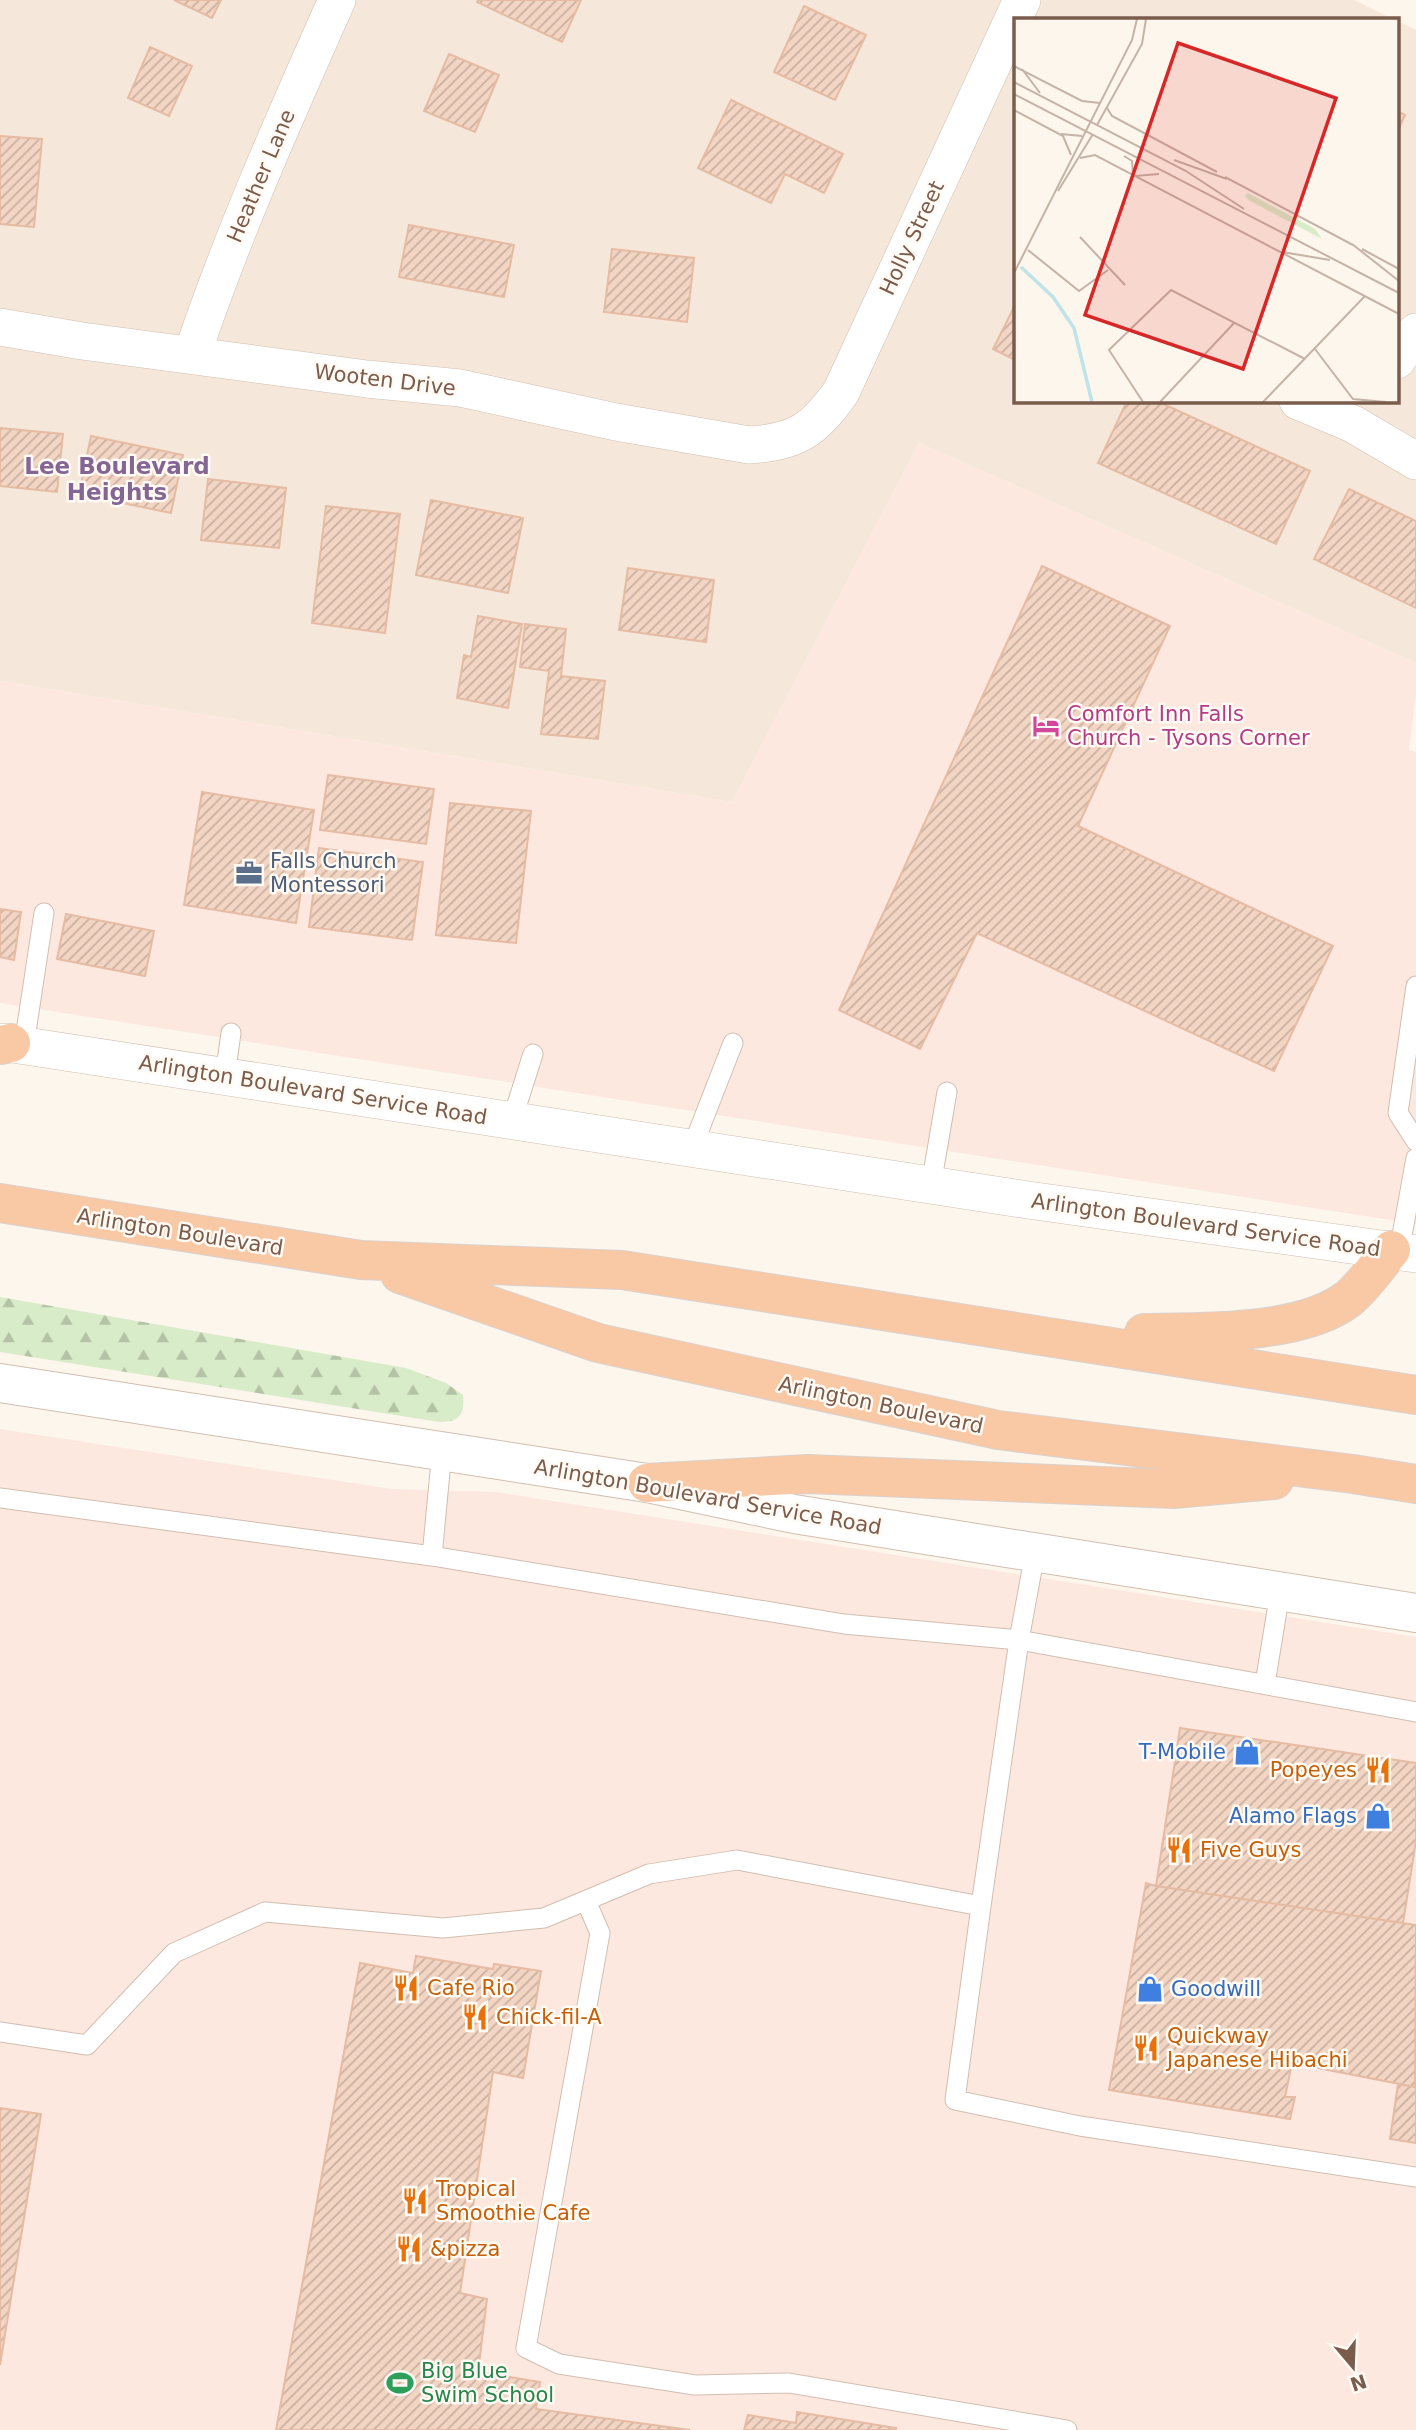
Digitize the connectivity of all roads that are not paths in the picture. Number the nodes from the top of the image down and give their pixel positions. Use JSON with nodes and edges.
{"nodes":[{"id":1,"x":337,"y":0,"type":"edge"},
{"id":2,"x":1022,"y":0,"type":"edge"},
{"id":3,"x":0,"y":327,"type":"edge"},
{"id":4,"x":1416,"y":332,"type":"edge"},
{"id":5,"x":192,"y":355,"type":"junction"},
{"id":6,"x":1398,"y":359,"type":"edge"},
{"id":7,"x":1303,"y":402,"type":"edge"},
{"id":8,"x":1361,"y":412,"type":"edge"},
{"id":9,"x":768,"y":444,"type":"joint"},
{"id":10,"x":1416,"y":461,"type":"edge"},
{"id":11,"x":44,"y":913,"type":"dead end"},
{"id":12,"x":1416,"y":986,"type":"edge"},
{"id":13,"x":231,"y":1033,"type":"dead end"},
{"id":14,"x":733,"y":1043,"type":"dead end"},
{"id":15,"x":9,"y":1044,"type":"edge"},
{"id":16,"x":533,"y":1054,"type":"dead end"},
{"id":17,"x":225,"y":1076,"type":"junction"},
{"id":18,"x":947,"y":1092,"type":"dead end"},
{"id":19,"x":512,"y":1120,"type":"junction"},
{"id":20,"x":1416,"y":1141,"type":"edge"},
{"id":21,"x":692,"y":1148,"type":"junction"},
{"id":22,"x":1416,"y":1158,"type":"edge"},
{"id":23,"x":931,"y":1185,"type":"junction"},
{"id":24,"x":0,"y":1203,"type":"edge"},
{"id":25,"x":1407,"y":1255,"type":"edge"},
{"id":26,"x":361,"y":1261,"type":"junction"},
{"id":27,"x":1037,"y":1334,"type":"junction"},
{"id":28,"x":0,"y":1383,"type":"edge"},
{"id":29,"x":1416,"y":1395,"type":"edge"},
{"id":30,"x":443,"y":1451,"type":"junction"},
{"id":31,"x":1353,"y":1474,"type":"junction"},
{"id":32,"x":647,"y":1483,"type":"junction"},
{"id":33,"x":1416,"y":1484,"type":"edge"},
{"id":34,"x":0,"y":1497,"type":"edge"},
{"id":35,"x":1035,"y":1553,"type":"junction"},
{"id":36,"x":432,"y":1556,"type":"junction"},
{"id":37,"x":1280,"y":1592,"type":"junction"},
{"id":38,"x":1416,"y":1613,"type":"edge"},
{"id":39,"x":1019,"y":1640,"type":"junction"},
{"id":40,"x":1265,"y":1685,"type":"junction"},
{"id":41,"x":1416,"y":1712,"type":"edge"},
{"id":42,"x":586,"y":1901,"type":"junction"},
{"id":43,"x":981,"y":1906,"type":"junction"},
{"id":44,"x":0,"y":2032,"type":"edge"},
{"id":45,"x":1416,"y":2177,"type":"edge"},
{"id":46,"x":1067,"y":2430,"type":"edge"}],
"edges":[{"from":1,"to":5,"type":"street","name":"Heather Lane"},
{"from":2,"to":9,"type":"street","name":"Holly Street"},
{"from":3,"to":5,"type":"street","name":"Wooten Drive"},
{"from":4,"to":6,"type":"street"},
{"from":5,"to":9,"type":"street","name":"Wooten Drive"},
{"from":7,"to":8,"type":"street"},
{"from":8,"to":10,"type":"street"},
{"from":11,"to":15,"type":"lane"},
{"from":12,"to":20,"type":"lane"},
{"from":13,"to":17,"type":"lane"},
{"from":14,"to":21,"type":"lane"},
{"from":15,"to":17,"type":"street","name":"Arlington Boulevard Service Road"},
{"from":16,"to":19,"type":"lane"},
{"from":17,"to":19,"type":"street","name":"Arlington Boulevard Service Road"},
{"from":18,"to":23,"type":"lane"},
{"from":19,"to":21,"type":"street","name":"Arlington Boulevard Service Road"},
{"from":21,"to":23,"type":"street","name":"Arlington Boulevard Service Road"},
{"from":22,"to":25,"type":"lane"},
{"from":23,"to":25,"type":"street","name":"Arlington Boulevard Service Road"},
{"from":24,"to":26,"type":"highway","name":"Arlington Boulevard"},
{"from":25,"to":27,"type":"highway"},
{"from":26,"to":27,"type":"highway","name":"Arlington Boulevard"},
{"from":26,"to":31,"type":"highway","name":"Arlington Boulevard"},
{"from":27,"to":29,"type":"highway","name":"Arlington Boulevard"},
{"from":28,"to":30,"type":"street","name":"Arlington Boulevard Service Road"},
{"from":30,"to":32,"type":"street","name":"Arlington Boulevard Service Road"},
{"from":30,"to":36,"type":"lane"},
{"from":31,"to":32,"type":"highway"},
{"from":31,"to":33,"type":"highway","name":"Arlington Boulevard"},
{"from":32,"to":35,"type":"street","name":"Arlington Boulevard Service Road"},
{"from":34,"to":36,"type":"lane"},
{"from":35,"to":37,"type":"street","name":"Arlington Boulevard Service Road"},
{"from":35,"to":39,"type":"lane"},
{"from":36,"to":39,"type":"lane"},
{"from":37,"to":38,"type":"street","name":"Arlington Boulevard Service Road"},
{"from":37,"to":40,"type":"lane"},
{"from":39,"to":40,"type":"lane"},
{"from":39,"to":43,"type":"lane"},
{"from":40,"to":41,"type":"lane"},
{"from":42,"to":43,"type":"lane"},
{"from":42,"to":44,"type":"lane"},
{"from":42,"to":46,"type":"lane"},
{"from":43,"to":45,"type":"lane"}]}
